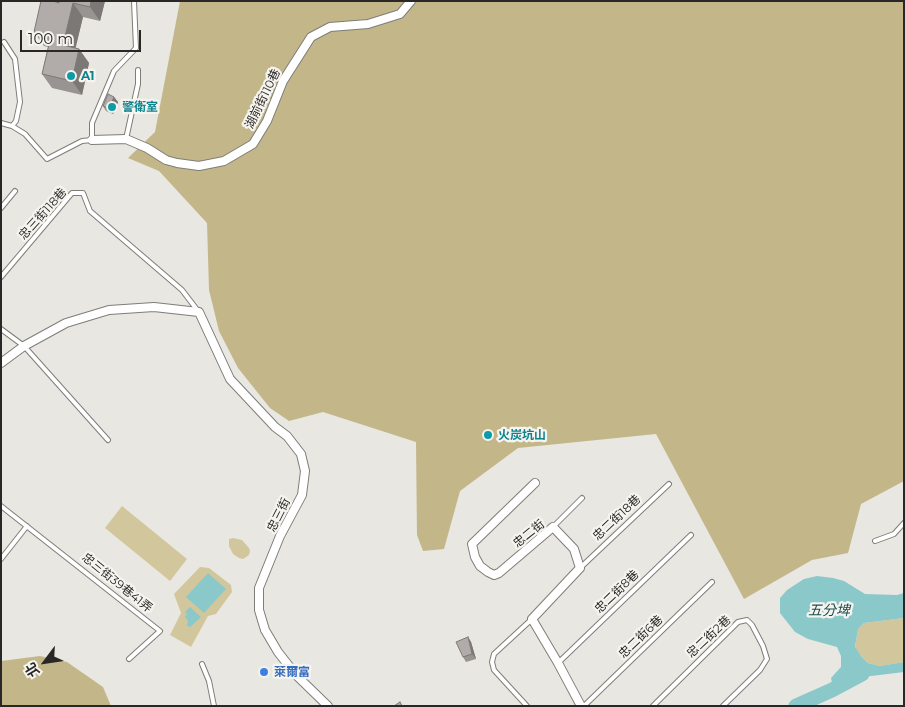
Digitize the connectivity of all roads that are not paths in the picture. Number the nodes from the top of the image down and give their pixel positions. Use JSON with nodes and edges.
{"nodes":[{"id":1,"x":134,"y":1,"type":"edge"},
{"id":2,"x":411,"y":1,"type":"edge"},
{"id":3,"x":4,"y":42,"type":"dead end"},
{"id":4,"x":138,"y":70,"type":"dead end"},
{"id":5,"x":1,"y":123,"type":"edge"},
{"id":6,"x":12,"y":126,"type":"junction"},
{"id":7,"x":126,"y":139,"type":"junction"},
{"id":8,"x":92,"y":140,"type":"junction"},
{"id":9,"x":15,"y":191,"type":"dead end"},
{"id":10,"x":83,"y":193,"type":"joint"},
{"id":11,"x":1,"y":208,"type":"edge"},
{"id":12,"x":1,"y":277,"type":"edge"},
{"id":13,"x":199,"y":312,"type":"junction"},
{"id":14,"x":1,"y":330,"type":"edge"},
{"id":15,"x":24,"y":346,"type":"junction"},
{"id":16,"x":1,"y":362,"type":"edge"},
{"id":17,"x":108,"y":440,"type":"dead end"},
{"id":18,"x":535,"y":484,"type":"dead end"},
{"id":19,"x":669,"y":484,"type":"dead end"},
{"id":20,"x":582,"y":498,"type":"dead end"},
{"id":21,"x":1,"y":506,"type":"edge"},
{"id":22,"x":904,"y":523,"type":"edge"},
{"id":23,"x":27,"y":526,"type":"junction"},
{"id":24,"x":553,"y":526,"type":"junction"},
{"id":25,"x":691,"y":535,"type":"dead end"},
{"id":26,"x":874,"y":541,"type":"dead end"},
{"id":27,"x":1,"y":559,"type":"edge"},
{"id":28,"x":580,"y":568,"type":"junction"},
{"id":29,"x":712,"y":582,"type":"dead end"},
{"id":30,"x":532,"y":619,"type":"junction"},
{"id":31,"x":129,"y":659,"type":"dead end"},
{"id":32,"x":558,"y":662,"type":"junction"},
{"id":33,"x":202,"y":664,"type":"dead end"},
{"id":34,"x":214,"y":706,"type":"edge"},
{"id":35,"x":328,"y":706,"type":"edge"},
{"id":36,"x":528,"y":706,"type":"edge"},
{"id":37,"x":583,"y":706,"type":"edge"},
{"id":38,"x":653,"y":706,"type":"edge"},
{"id":39,"x":723,"y":706,"type":"edge"}],
"edges":[{"from":1,"to":8,"type":"lane"},
{"from":2,"to":7,"type":"street","name":"湖前街110巷"},
{"from":3,"to":6,"type":"lane"},
{"from":4,"to":7,"type":"lane"},
{"from":5,"to":6,"type":"lane"},
{"from":6,"to":8,"type":"lane"},
{"from":7,"to":8,"type":"street","name":"湖前街110巷"},
{"from":9,"to":11,"type":"lane"},
{"from":10,"to":12,"type":"lane","name":"忠三街118巷"},
{"from":10,"to":13,"type":"lane","name":"忠三街"},
{"from":13,"to":15,"type":"street"},
{"from":13,"to":35,"type":"street","name":"忠三街"},
{"from":14,"to":15,"type":"lane"},
{"from":15,"to":16,"type":"street"},
{"from":15,"to":17,"type":"lane"},
{"from":18,"to":24,"type":"street","name":"忠二街"},
{"from":19,"to":28,"type":"lane","name":"忠二街18巷"},
{"from":20,"to":24,"type":"lane"},
{"from":21,"to":23,"type":"lane"},
{"from":22,"to":26,"type":"lane"},
{"from":23,"to":27,"type":"lane"},
{"from":23,"to":31,"type":"lane","name":"忠三街39巷41弄"},
{"from":24,"to":28,"type":"street","name":"忠二街"},
{"from":25,"to":32,"type":"lane","name":"忠二街8巷"},
{"from":28,"to":30,"type":"street"},
{"from":29,"to":37,"type":"lane","name":"忠二街6巷"},
{"from":30,"to":32,"type":"street"},
{"from":30,"to":36,"type":"lane"},
{"from":32,"to":37,"type":"street"},
{"from":33,"to":34,"type":"lane"},
{"from":38,"to":39,"type":"lane","name":"忠二街2巷"}]}
